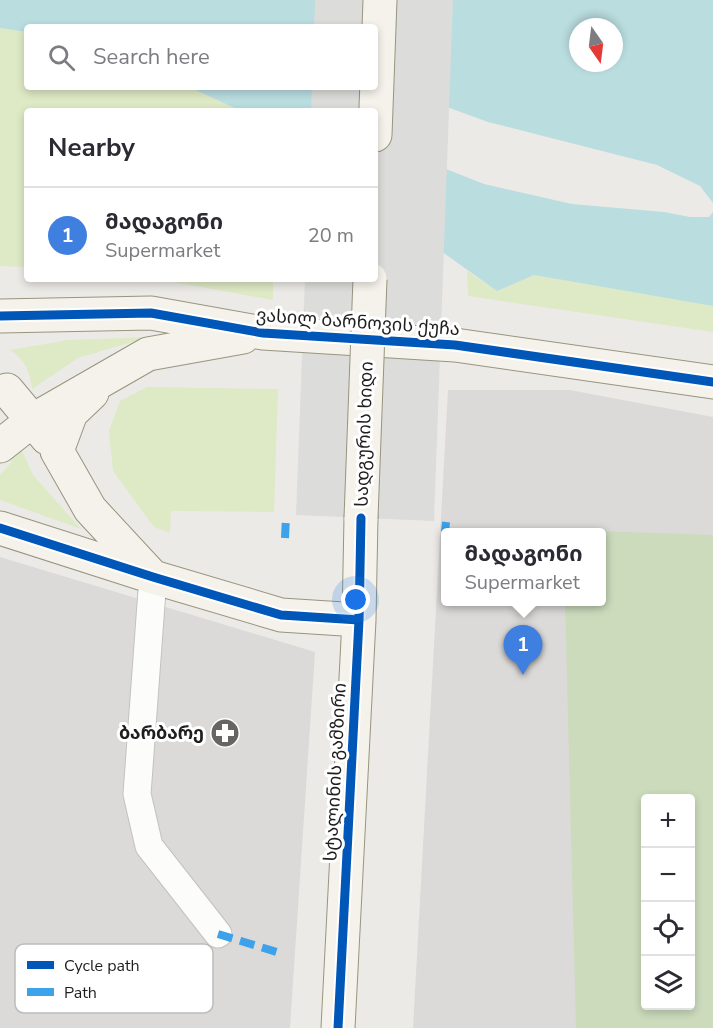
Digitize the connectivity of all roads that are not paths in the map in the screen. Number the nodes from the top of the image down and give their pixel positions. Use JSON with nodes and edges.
{"nodes":[{"id":1,"x":380,"y":0,"type":"edge"},
{"id":2,"x":378,"y":54,"type":"edge"},
{"id":3,"x":377,"y":90,"type":"edge"},
{"id":4,"x":376,"y":108,"type":"edge"},
{"id":5,"x":370,"y":282,"type":"edge"},
{"id":6,"x":0,"y":316,"type":"edge"},
{"id":7,"x":263,"y":333,"type":"junction"},
{"id":8,"x":114,"y":372,"type":"junction"},
{"id":9,"x":3,"y":381,"type":"edge"},
{"id":10,"x":713,"y":382,"type":"edge"},
{"id":11,"x":33,"y":420,"type":"junction"},
{"id":12,"x":0,"y":446,"type":"edge"},
{"id":13,"x":57,"y":451,"type":"junction"},
{"id":14,"x":361,"y":518,"type":"joint"},
{"id":15,"x":0,"y":528,"type":"edge"},
{"id":16,"x":153,"y":577,"type":"junction"},
{"id":17,"x":359,"y":620,"type":"junction"},
{"id":18,"x":218,"y":934,"type":"dead end"},
{"id":19,"x":338,"y":1028,"type":"edge"}],
"edges":[{"from":1,"to":2,"type":"street"},
{"from":3,"to":4,"type":"street"},
{"from":5,"to":14,"type":"street","name":"სადგურის ხიდი","bridge":true},
{"from":6,"to":7,"type":"street","name":"ვასილ ბარნოვის ქუჩა"},
{"from":7,"to":8,"type":"street","name":"ვასილ ბარნოვის ქუჩა"},
{"from":7,"to":10,"type":"street","name":"ვასილ ბარნოვის ქუჩა"},
{"from":8,"to":11,"type":"street"},
{"from":8,"to":13,"type":"street"},
{"from":9,"to":11,"type":"street"},
{"from":9,"to":12,"type":"street"},
{"from":11,"to":12,"type":"street"},
{"from":11,"to":13,"type":"street"},
{"from":13,"to":16,"type":"street"},
{"from":14,"to":17,"type":"street","name":"სტალინის გამზირი"},
{"from":15,"to":16,"type":"street"},
{"from":16,"to":17,"type":"street"},
{"from":16,"to":18,"type":"lane"},
{"from":17,"to":19,"type":"street","name":"სტალინის გამზირი"}]}
